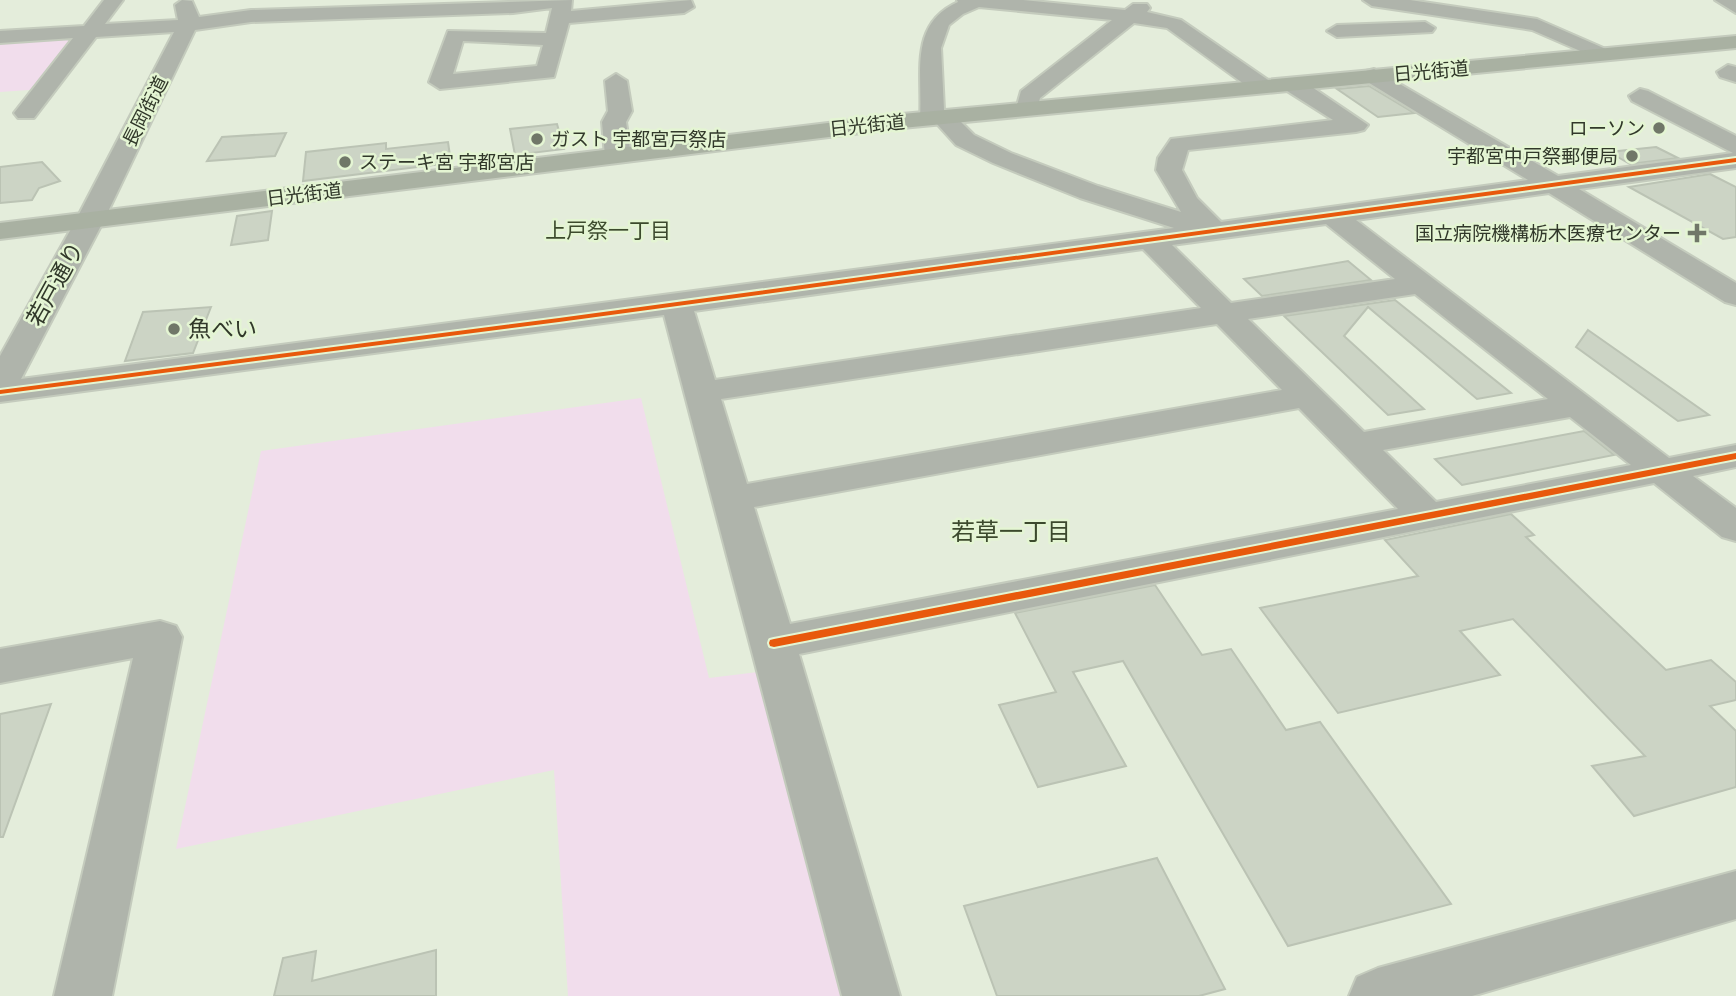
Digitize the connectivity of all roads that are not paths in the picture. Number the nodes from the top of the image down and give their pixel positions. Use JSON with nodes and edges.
{"nodes":[{"id":1,"x":114,"y":0,"type":"edge"},
{"id":2,"x":183,"y":0,"type":"edge"},
{"id":3,"x":682,"y":0,"type":"edge"},
{"id":4,"x":974,"y":0,"type":"edge"},
{"id":5,"x":1150,"y":0,"type":"edge"},
{"id":6,"x":1373,"y":0,"type":"edge"},
{"id":7,"x":1724,"y":0,"type":"edge"},
{"id":8,"x":562,"y":5,"type":"edge"},
{"id":9,"x":328,"y":7,"type":"edge"},
{"id":10,"x":1736,"y":7,"type":"edge"},
{"id":11,"x":1131,"y":15,"type":"junction"},
{"id":12,"x":949,"y":16,"type":"junction"},
{"id":13,"x":1038,"y":18,"type":"dead end"},
{"id":14,"x":1530,"y":23,"type":"junction"},
{"id":15,"x":187,"y":26,"type":"junction"},
{"id":16,"x":92,"y":31,"type":"junction"},
{"id":17,"x":1337,"y":31,"type":"dead end"},
{"id":18,"x":0,"y":37,"type":"edge"},
{"id":19,"x":555,"y":39,"type":"junction"},
{"id":20,"x":1736,"y":42,"type":"edge"},
{"id":21,"x":1601,"y":54,"type":"junction"},
{"id":22,"x":1374,"y":76,"type":"junction"},
{"id":23,"x":616,"y":80,"type":"dead end"},
{"id":24,"x":1292,"y":84,"type":"junction"},
{"id":25,"x":1263,"y":86,"type":"junction"},
{"id":26,"x":1640,"y":96,"type":"dead end"},
{"id":27,"x":1028,"y":109,"type":"junction"},
{"id":28,"x":26,"y":113,"type":"dead end"},
{"id":29,"x":938,"y":117,"type":"junction"},
{"id":30,"x":1736,"y":146,"type":"edge"},
{"id":31,"x":618,"y":156,"type":"junction"},
{"id":32,"x":1736,"y":160,"type":"edge"},
{"id":33,"x":1552,"y":185,"type":"junction"},
{"id":34,"x":1332,"y":215,"type":"junction"},
{"id":35,"x":90,"y":220,"type":"junction"},
{"id":36,"x":0,"y":231,"type":"edge"},
{"id":37,"x":1215,"y":231,"type":"junction"},
{"id":38,"x":1150,"y":240,"type":"junction"},
{"id":39,"x":1420,"y":284,"type":"junction"},
{"id":40,"x":1736,"y":296,"type":"edge"},
{"id":41,"x":676,"y":304,"type":"junction"},
{"id":42,"x":1224,"y":312,"type":"junction"},
{"id":43,"x":0,"y":386,"type":"edge"},
{"id":44,"x":0,"y":392,"type":"edge"},
{"id":45,"x":702,"y":392,"type":"junction"},
{"id":46,"x":1308,"y":396,"type":"junction"},
{"id":47,"x":1576,"y":405,"type":"junction"},
{"id":48,"x":1356,"y":444,"type":"junction"},
{"id":49,"x":1736,"y":456,"type":"edge"},
{"id":50,"x":1663,"y":471,"type":"junction"},
{"id":51,"x":733,"y":499,"type":"junction"},
{"id":52,"x":1429,"y":517,"type":"junction"},
{"id":53,"x":1736,"y":528,"type":"edge"},
{"id":54,"x":774,"y":643,"type":"junction"},
{"id":55,"x":0,"y":666,"type":"edge"},
{"id":56,"x":1736,"y":894,"type":"edge"},
{"id":57,"x":83,"y":996,"type":"edge"},
{"id":58,"x":871,"y":996,"type":"edge"},
{"id":59,"x":1378,"y":996,"type":"edge"}],
"edges":[{"from":1,"to":16,"type":"street"},
{"from":2,"to":15,"type":"street"},
{"from":3,"to":8,"type":"street"},
{"from":4,"to":11,"type":"street"},
{"from":4,"to":12,"type":"street"},
{"from":5,"to":11,"type":"street"},
{"from":6,"to":14,"type":"street"},
{"from":7,"to":10,"type":"street"},
{"from":8,"to":9,"type":"street"},
{"from":8,"to":19,"type":"street"},
{"from":9,"to":15,"type":"street"},
{"from":11,"to":25,"type":"street"},
{"from":11,"to":27,"type":"street"},
{"from":12,"to":13,"type":"street"},
{"from":12,"to":29,"type":"street"},
{"from":14,"to":17,"type":"street"},
{"from":14,"to":21,"type":"street"},
{"from":15,"to":16,"type":"street"},
{"from":15,"to":35,"type":"street","name":"長岡街道"},
{"from":16,"to":18,"type":"street"},
{"from":16,"to":28,"type":"street"},
{"from":19,"to":19,"type":"street"},
{"from":20,"to":21,"type":"highway","name":"日光街道"},
{"from":21,"to":22,"type":"highway","name":"日光街道"},
{"from":22,"to":24,"type":"highway","name":"日光街道"},
{"from":22,"to":33,"type":"street"},
{"from":23,"to":31,"type":"street"},
{"from":24,"to":25,"type":"highway","name":"日光街道"},
{"from":24,"to":37,"type":"street"},
{"from":25,"to":27,"type":"highway","name":"日光街道"},
{"from":26,"to":30,"type":"street"},
{"from":27,"to":29,"type":"highway","name":"日光街道"},
{"from":29,"to":31,"type":"highway","name":"日光街道"},
{"from":29,"to":37,"type":"street"},
{"from":31,"to":35,"type":"highway","name":"日光街道"},
{"from":32,"to":33,"type":"street"},
{"from":33,"to":34,"type":"street"},
{"from":33,"to":40,"type":"street"},
{"from":34,"to":37,"type":"street"},
{"from":34,"to":39,"type":"street"},
{"from":35,"to":36,"type":"highway","name":"日光街道"},
{"from":35,"to":43,"type":"street","name":"若戸通り"},
{"from":37,"to":38,"type":"street"},
{"from":38,"to":41,"type":"street"},
{"from":38,"to":42,"type":"street"},
{"from":39,"to":42,"type":"street"},
{"from":39,"to":47,"type":"street"},
{"from":41,"to":44,"type":"street"},
{"from":41,"to":45,"type":"street"},
{"from":42,"to":45,"type":"street"},
{"from":42,"to":46,"type":"street"},
{"from":45,"to":51,"type":"street"},
{"from":46,"to":48,"type":"street"},
{"from":46,"to":51,"type":"street"},
{"from":47,"to":48,"type":"street"},
{"from":47,"to":50,"type":"street"},
{"from":48,"to":52,"type":"street"},
{"from":49,"to":50,"type":"street"},
{"from":50,"to":52,"type":"street"},
{"from":50,"to":53,"type":"street"},
{"from":51,"to":54,"type":"street"},
{"from":52,"to":54,"type":"street"},
{"from":54,"to":58,"type":"street"},
{"from":55,"to":57,"type":"street"},
{"from":56,"to":59,"type":"street"}]}
